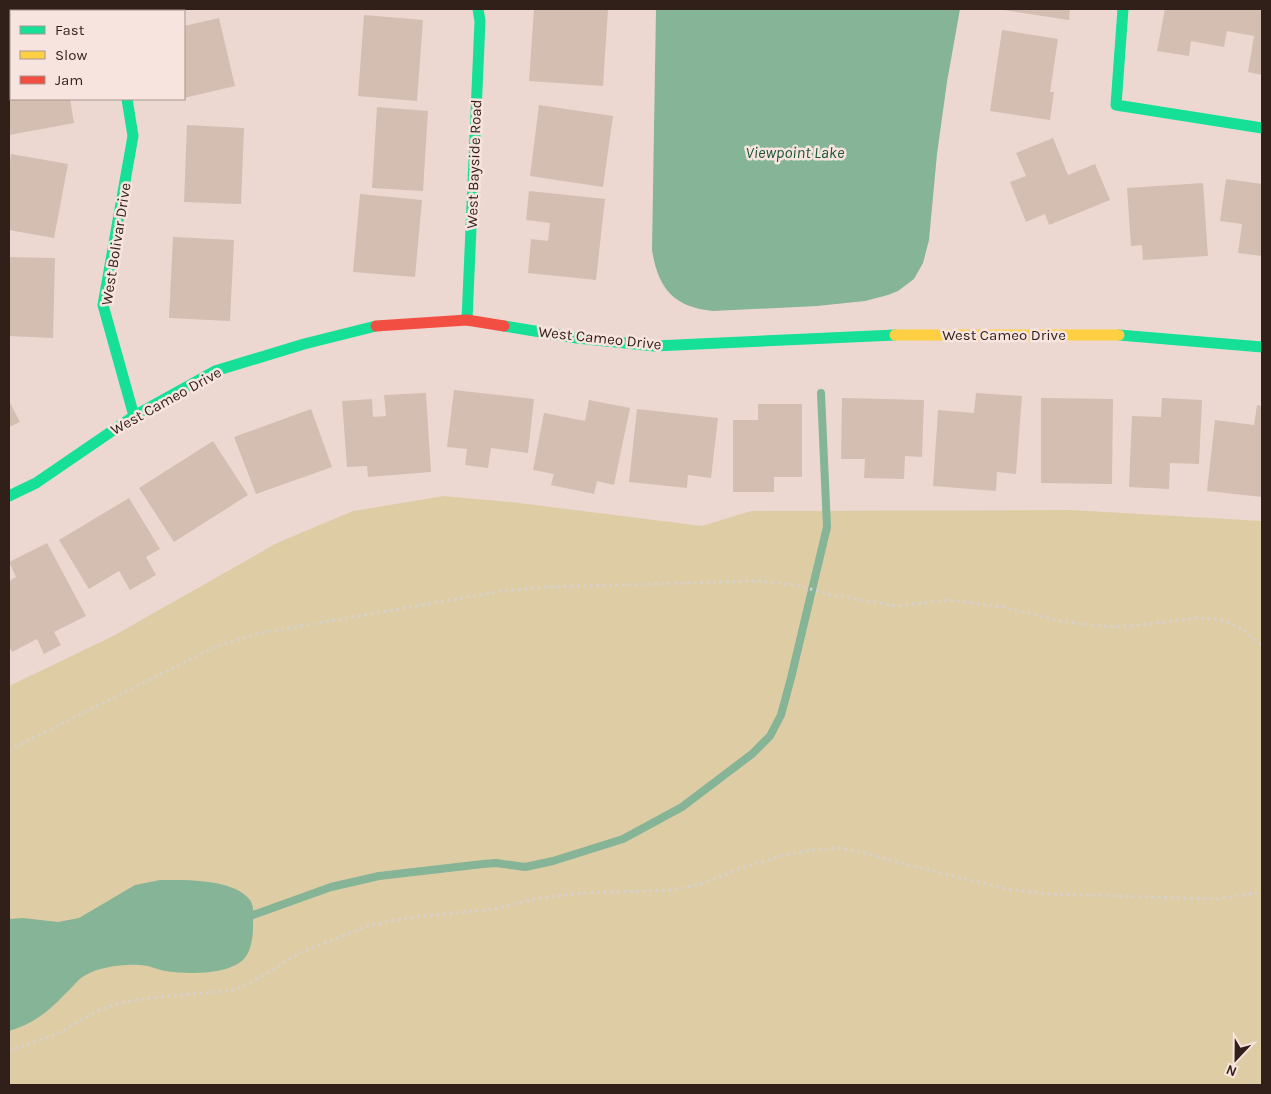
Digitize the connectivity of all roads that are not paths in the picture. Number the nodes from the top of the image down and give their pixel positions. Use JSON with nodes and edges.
{"nodes":[{"id":1,"x":478,"y":9,"type":"edge"},
{"id":2,"x":1123,"y":9,"type":"edge"},
{"id":3,"x":127,"y":100,"type":"edge"},
{"id":4,"x":1262,"y":128,"type":"edge"},
{"id":5,"x":467,"y":320,"type":"junction"},
{"id":6,"x":1262,"y":347,"type":"edge"},
{"id":7,"x":134,"y":416,"type":"junction"},
{"id":8,"x":9,"y":496,"type":"edge"}],
"edges":[{"from":1,"to":5,"type":"street","name":"West Bayside Road"},
{"from":2,"to":4,"type":"street"},
{"from":3,"to":7,"type":"street","name":"West Bolivar Drive"},
{"from":5,"to":6,"type":"street","name":"West Cameo Drive"},
{"from":5,"to":7,"type":"street","name":"West Cameo Drive"},
{"from":7,"to":8,"type":"street","name":"West Cameo Drive"}]}
